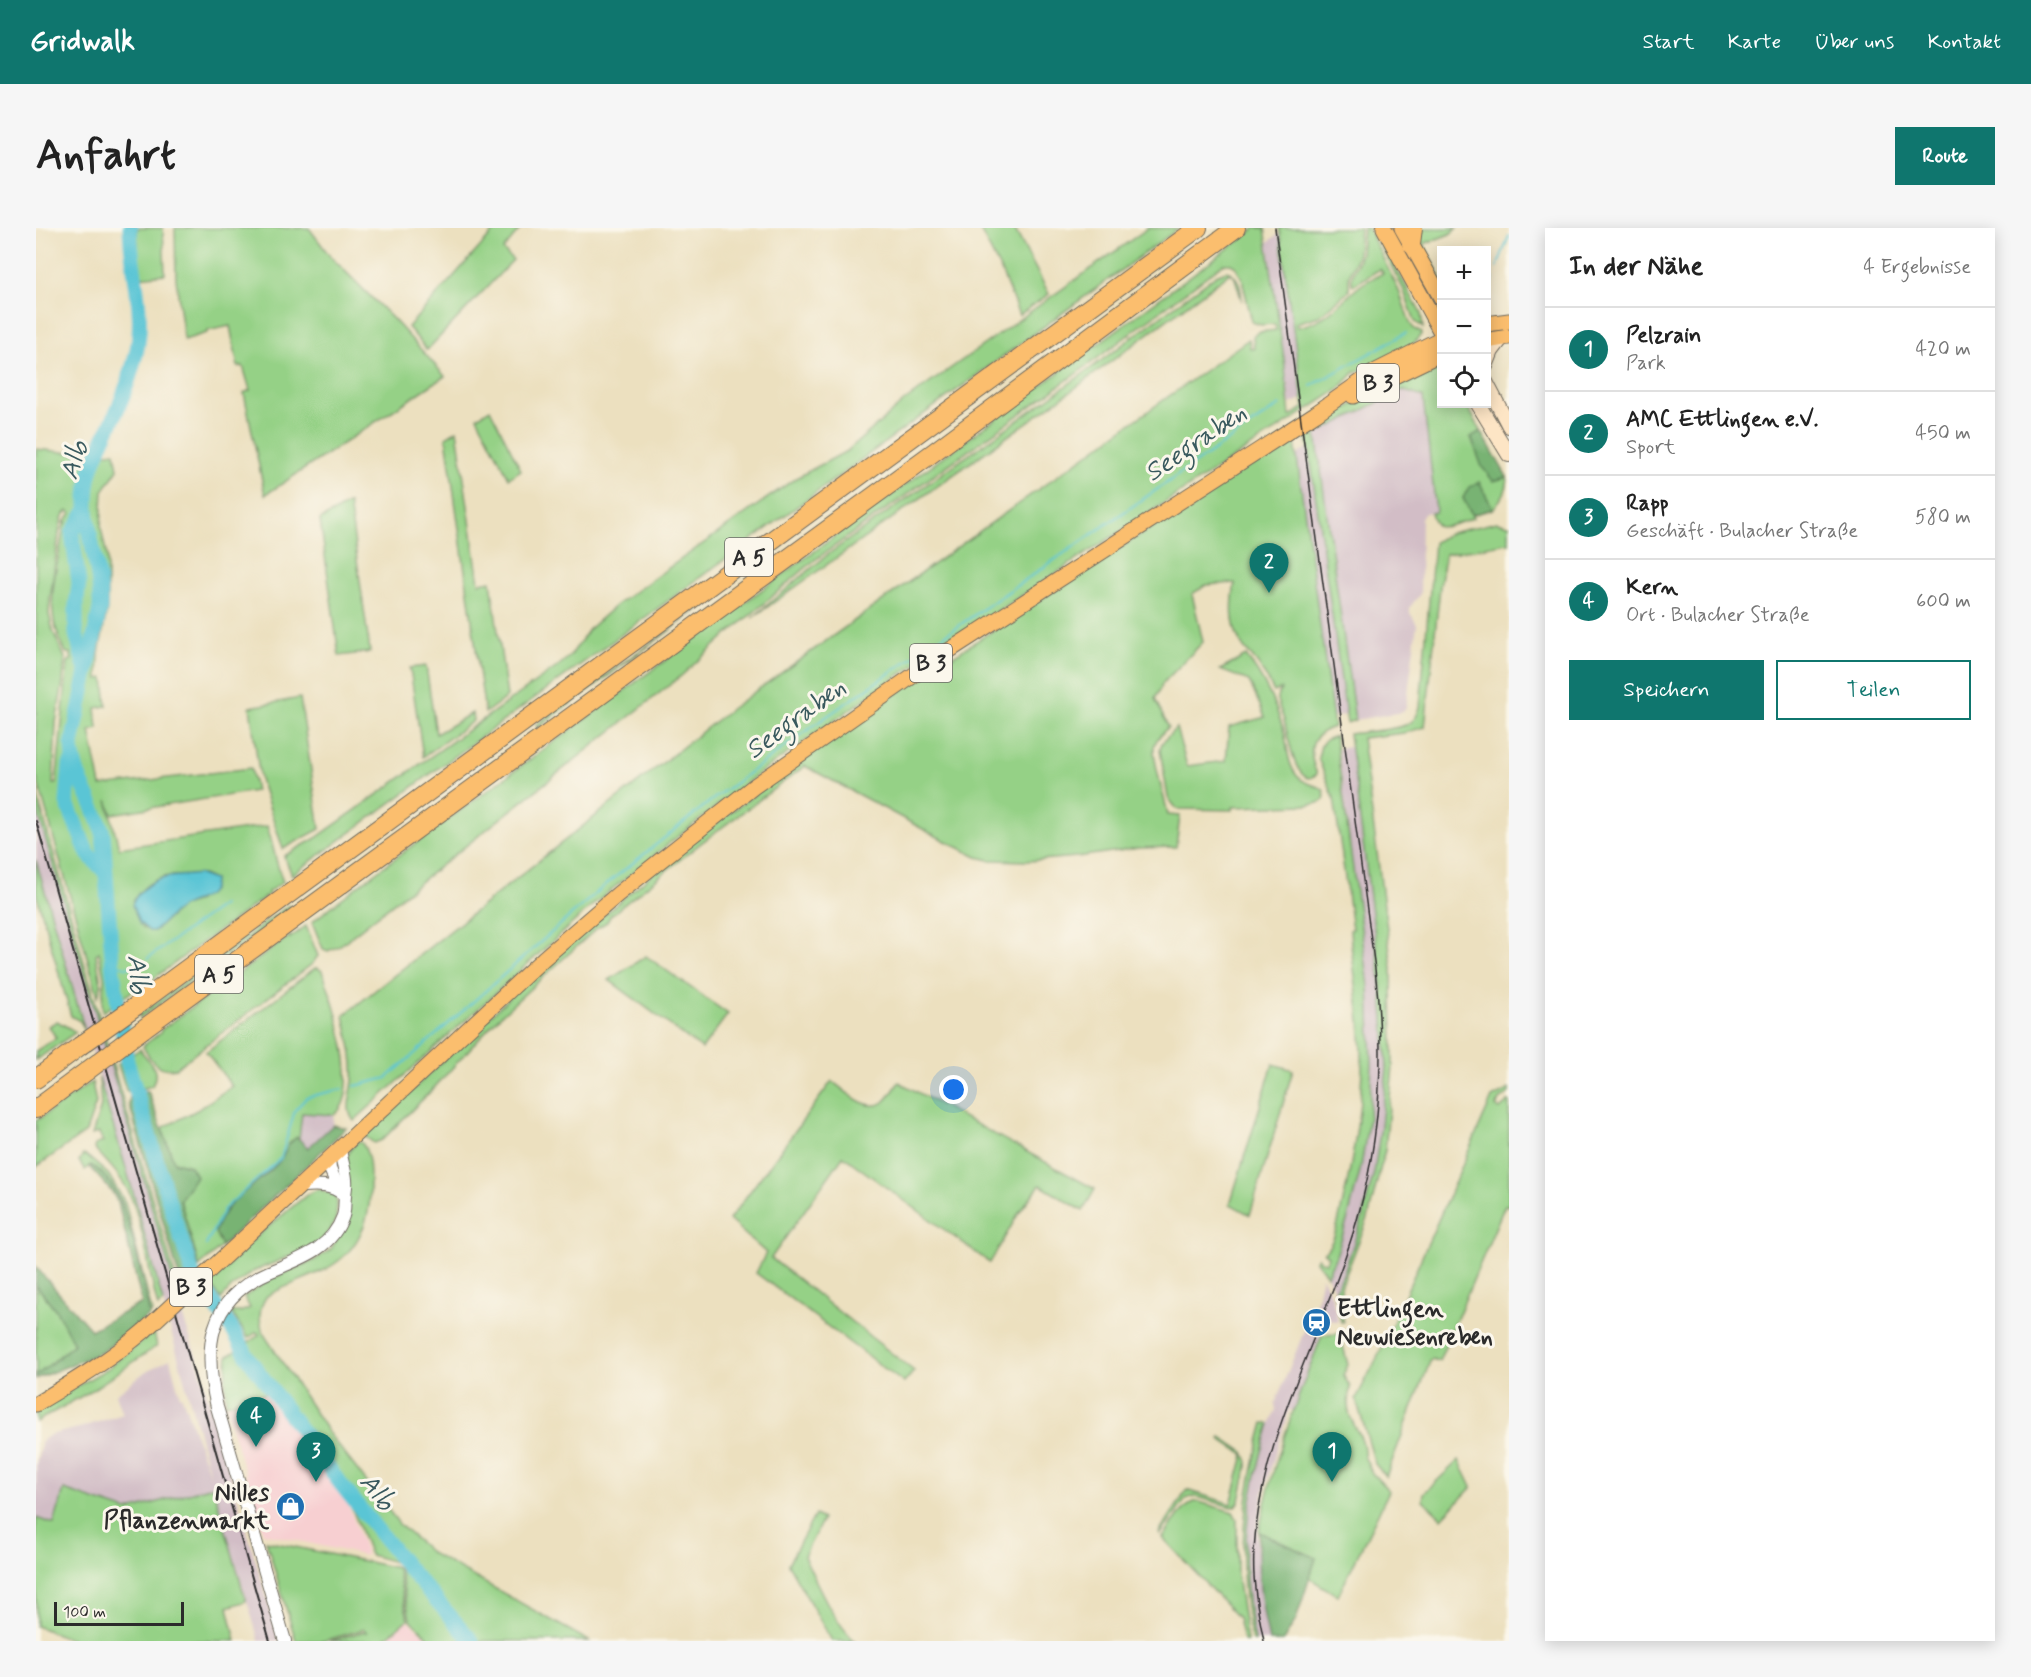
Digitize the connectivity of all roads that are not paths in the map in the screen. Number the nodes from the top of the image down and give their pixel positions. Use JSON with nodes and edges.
{"nodes":[{"id":1,"x":1198,"y":228,"type":"edge"},
{"id":2,"x":1236,"y":228,"type":"edge"},
{"id":3,"x":1384,"y":228,"type":"edge"},
{"id":4,"x":1409,"y":233,"type":"edge"},
{"id":5,"x":1437,"y":289,"type":"edge"},
{"id":6,"x":1428,"y":309,"type":"junction"},
{"id":7,"x":1437,"y":326,"type":"edge"},
{"id":8,"x":1506,"y":337,"type":"edge"},
{"id":9,"x":1437,"y":338,"type":"edge"},
{"id":10,"x":1491,"y":340,"type":"edge"},
{"id":11,"x":1418,"y":348,"type":"junction"},
{"id":12,"x":1491,"y":354,"type":"edge"},
{"id":13,"x":1437,"y":356,"type":"edge"},
{"id":14,"x":1491,"y":392,"type":"edge"},
{"id":15,"x":1480,"y":408,"type":"edge"},
{"id":16,"x":1315,"y":414,"type":"junction"},
{"id":17,"x":1509,"y":426,"type":"edge"},
{"id":18,"x":1509,"y":455,"type":"edge"},
{"id":19,"x":36,"y":1079,"type":"edge"},
{"id":20,"x":36,"y":1108,"type":"edge"},
{"id":21,"x":335,"y":1153,"type":"junction"},
{"id":22,"x":302,"y":1186,"type":"junction"},
{"id":23,"x":342,"y":1193,"type":"junction"},
{"id":24,"x":38,"y":1402,"type":"edge"},
{"id":25,"x":285,"y":1641,"type":"edge"}],
"edges":[{"from":1,"to":19,"type":"highway","number":"A 5","bridge":true},
{"from":2,"to":20,"type":"highway","number":"A 5","bridge":true},
{"from":3,"to":6,"type":"main road"},
{"from":4,"to":5,"type":"main road"},
{"from":6,"to":7,"type":"main road"},
{"from":6,"to":11,"type":"main road","number":"B 3"},
{"from":8,"to":10,"type":"main road"},
{"from":8,"to":12,"type":"main road"},
{"from":9,"to":11,"type":"main road","number":"B 3"},
{"from":11,"to":16,"type":"main road","number":"B 3"},
{"from":13,"to":16,"type":"main road","number":"B 3"},
{"from":14,"to":17,"type":"main road"},
{"from":15,"to":18,"type":"main road"},
{"from":16,"to":21,"type":"main road","number":"B 3"},
{"from":21,"to":22,"type":"main road","number":"B 3"},
{"from":21,"to":23,"type":"street"},
{"from":22,"to":23,"type":"street"},
{"from":22,"to":24,"type":"main road","number":"B 3","bridge":true},
{"from":23,"to":25,"type":"street"}]}
